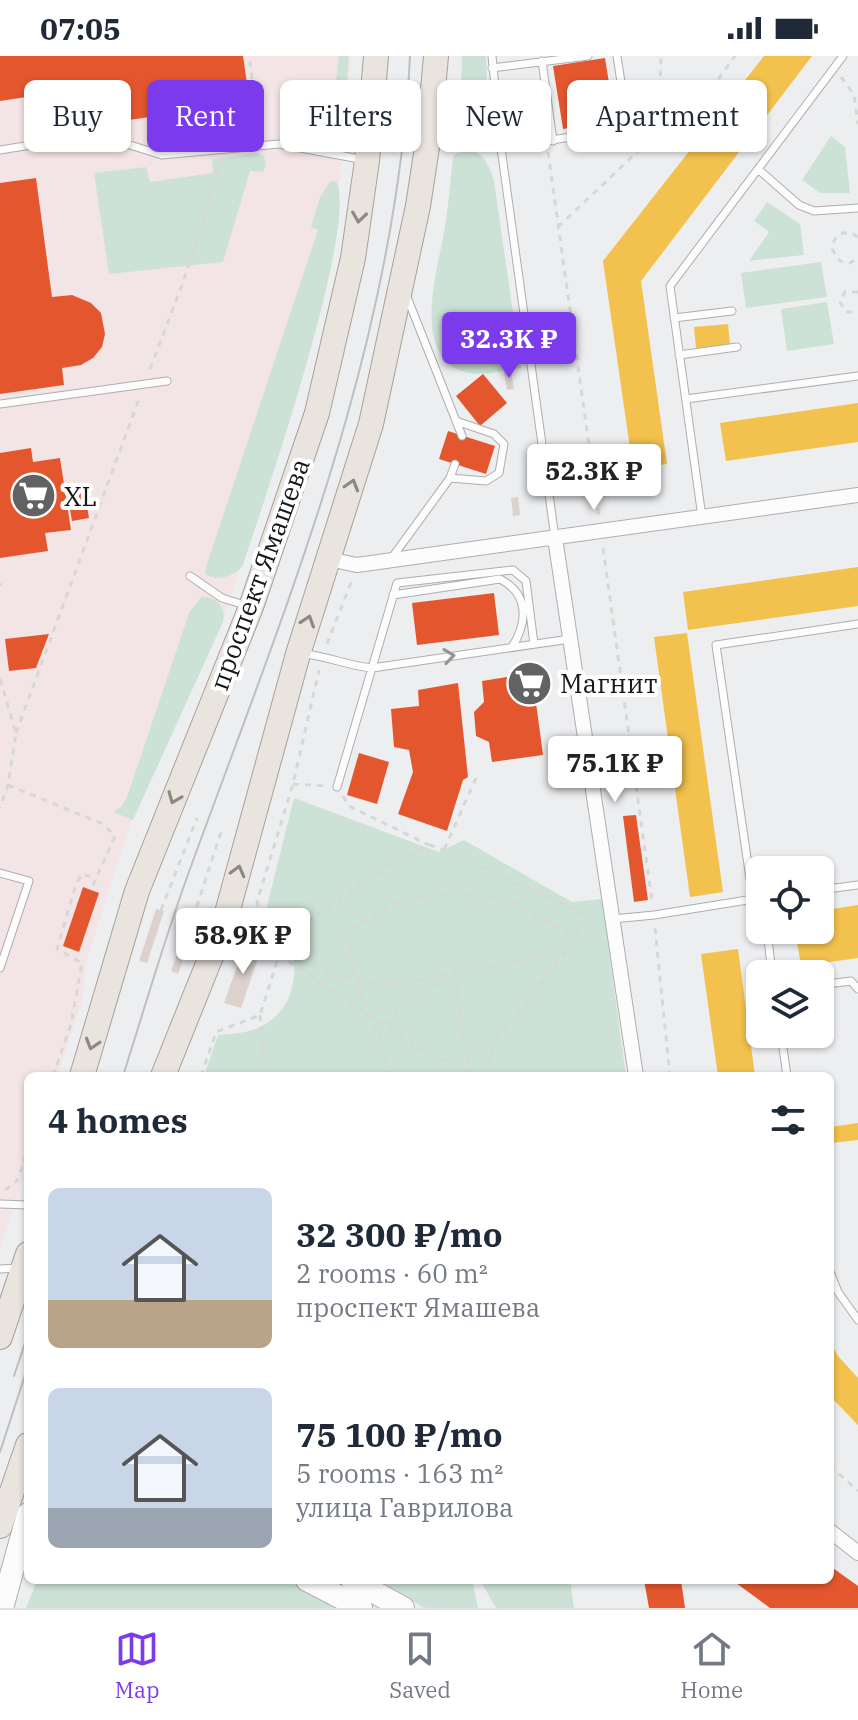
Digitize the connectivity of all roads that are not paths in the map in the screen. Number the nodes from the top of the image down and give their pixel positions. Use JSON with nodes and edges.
{"nodes":[{"id":1,"x":376,"y":56,"type":"edge"},
{"id":2,"x":436,"y":56,"type":"edge"},
{"id":3,"x":492,"y":56,"type":"edge"},
{"id":4,"x":588,"y":56,"type":"edge"},
{"id":5,"x":617,"y":56,"type":"edge"},
{"id":6,"x":843,"y":56,"type":"edge"},
{"id":7,"x":542,"y":61,"type":"junction"},
{"id":8,"x":492,"y":68,"type":"junction"},
{"id":9,"x":493,"y":80,"type":"edge"},
{"id":10,"x":544,"y":80,"type":"edge"},
{"id":11,"x":429,"y":134,"type":"junction"},
{"id":12,"x":437,"y":136,"type":"edge"},
{"id":13,"x":551,"y":141,"type":"edge"},
{"id":14,"x":0,"y":150,"type":"edge"},
{"id":15,"x":502,"y":152,"type":"edge"},
{"id":16,"x":367,"y":161,"type":"junction"},
{"id":17,"x":758,"y":169,"type":"junction"},
{"id":18,"x":858,"y":208,"type":"edge"},
{"id":19,"x":402,"y":284,"type":"junction"},
{"id":20,"x":732,"y":311,"type":"dead end"},
{"id":21,"x":674,"y":318,"type":"junction"},
{"id":22,"x":737,"y":347,"type":"dead end"},
{"id":23,"x":679,"y":355,"type":"junction"},
{"id":24,"x":858,"y":376,"type":"edge"},
{"id":25,"x":167,"y":381,"type":"dead end"},
{"id":26,"x":686,"y":399,"type":"junction"},
{"id":27,"x":0,"y":404,"type":"edge"},
{"id":28,"x":456,"y":421,"type":"junction"},
{"id":29,"x":462,"y":436,"type":"dead end"},
{"id":30,"x":455,"y":464,"type":"dead end"},
{"id":31,"x":450,"y":478,"type":"junction"},
{"id":32,"x":858,"y":495,"type":"edge"},
{"id":33,"x":702,"y":517,"type":"junction"},
{"id":34,"x":555,"y":538,"type":"junction"},
{"id":35,"x":328,"y":559,"type":"junction"},
{"id":36,"x":390,"y":561,"type":"junction"},
{"id":37,"x":190,"y":576,"type":"dead end"},
{"id":38,"x":393,"y":595,"type":"junction"},
{"id":39,"x":251,"y":607,"type":"junction"},
{"id":40,"x":858,"y":624,"type":"edge"},
{"id":41,"x":570,"y":639,"type":"junction"},
{"id":42,"x":534,"y":644,"type":"junction"},
{"id":43,"x":512,"y":647,"type":"junction"},
{"id":44,"x":298,"y":654,"type":"junction"},
{"id":45,"x":372,"y":668,"type":"junction"},
{"id":46,"x":337,"y":787,"type":"road end"},
{"id":47,"x":750,"y":856,"type":"edge"},
{"id":48,"x":0,"y":873,"type":"edge"},
{"id":49,"x":858,"y":885,"type":"edge"},
{"id":50,"x":834,"y":888,"type":"edge"},
{"id":51,"x":746,"y":901,"type":"edge"},
{"id":52,"x":613,"y":919,"type":"junction"},
{"id":53,"x":0,"y":968,"type":"edge"},
{"id":54,"x":834,"y":983,"type":"edge"},
{"id":55,"x":858,"y":989,"type":"edge"},
{"id":56,"x":783,"y":1048,"type":"edge"},
{"id":57,"x":83,"y":1072,"type":"edge"},
{"id":58,"x":165,"y":1072,"type":"edge"},
{"id":59,"x":635,"y":1072,"type":"edge"},
{"id":60,"x":786,"y":1072,"type":"edge"},
{"id":61,"x":0,"y":1204,"type":"edge"},
{"id":62,"x":24,"y":1205,"type":"edge"},
{"id":63,"x":17,"y":1263,"type":"edge"},
{"id":64,"x":834,"y":1282,"type":"edge"},
{"id":65,"x":858,"y":1320,"type":"edge"},
{"id":66,"x":0,"y":1335,"type":"edge"},
{"id":67,"x":24,"y":1457,"type":"edge"},
{"id":68,"x":0,"y":1526,"type":"edge"},
{"id":69,"x":24,"y":1529,"type":"edge"},
{"id":70,"x":834,"y":1534,"type":"edge"},
{"id":71,"x":858,"y":1553,"type":"edge"},
{"id":72,"x":24,"y":1567,"type":"edge"},
{"id":73,"x":315,"y":1584,"type":"edge"},
{"id":74,"x":359,"y":1584,"type":"edge"},
{"id":75,"x":5,"y":1598,"type":"edge"},
{"id":76,"x":361,"y":1608,"type":"edge"},
{"id":77,"x":403,"y":1608,"type":"edge"}],
"edges":[{"from":1,"to":16,"type":"main road","name":"проспект Ямашева"},
{"from":2,"to":11,"type":"main road"},
{"from":3,"to":8,"type":"lane"},
{"from":4,"to":7,"type":"lane"},
{"from":5,"to":13,"type":"lane"},
{"from":6,"to":17,"type":"lane"},
{"from":7,"to":8,"type":"lane"},
{"from":7,"to":10,"type":"lane"},
{"from":8,"to":9,"type":"lane"},
{"from":11,"to":12,"type":"lane"},
{"from":11,"to":19,"type":"main road"},
{"from":14,"to":16,"type":"lane"},
{"from":15,"to":34,"type":"lane"},
{"from":16,"to":39,"type":"main road","name":"проспект Ямашева","one_way":true},
{"from":17,"to":18,"type":"lane"},
{"from":17,"to":21,"type":"lane"},
{"from":19,"to":28,"type":"lane"},
{"from":35,"to":19,"type":"main road","one_way":true},
{"from":20,"to":21,"type":"lane"},
{"from":21,"to":23,"type":"lane"},
{"from":22,"to":23,"type":"lane"},
{"from":23,"to":26,"type":"lane"},
{"from":24,"to":26,"type":"lane"},
{"from":25,"to":27,"type":"lane"},
{"from":26,"to":33,"type":"lane"},
{"from":28,"to":29,"type":"lane"},
{"from":28,"to":31,"type":"lane"},
{"from":30,"to":31,"type":"lane"},
{"from":31,"to":36,"type":"lane"},
{"from":32,"to":33,"type":"street"},
{"from":33,"to":34,"type":"street"},
{"from":34,"to":36,"type":"street"},
{"from":34,"to":41,"type":"street"},
{"from":35,"to":36,"type":"street"},
{"from":44,"to":35,"type":"main road","one_way":true},
{"from":37,"to":39,"type":"lane"},
{"from":38,"to":42,"type":"lane"},
{"from":38,"to":43,"type":"lane"},
{"from":38,"to":45,"type":"lane"},
{"from":39,"to":57,"type":"main road","name":"проспект Ямашева","one_way":true},
{"from":40,"to":47,"type":"lane"},
{"from":41,"to":42,"type":"lane"},
{"from":41,"to":52,"type":"street"},
{"from":42,"to":43,"type":"lane"},
{"from":45,"to":43,"type":"lane","one_way":true},
{"from":44,"to":45,"type":"lane"},
{"from":58,"to":44,"type":"main road","one_way":true},
{"from":45,"to":46,"type":"lane"},
{"from":48,"to":53,"type":"lane"},
{"from":49,"to":50,"type":"lane"},
{"from":51,"to":52,"type":"lane"},
{"from":52,"to":59,"type":"street"},
{"from":54,"to":55,"type":"lane"},
{"from":56,"to":60,"type":"lane"},
{"from":61,"to":62,"type":"lane"},
{"from":63,"to":66,"type":"main road"},
{"from":64,"to":65,"type":"lane"},
{"from":67,"to":68,"type":"main road"},
{"from":69,"to":75,"type":"main road"},
{"from":70,"to":71,"type":"street"},
{"from":72,"to":75,"type":"main road"},
{"from":73,"to":76,"type":"main road"},
{"from":74,"to":77,"type":"main road"}]}
